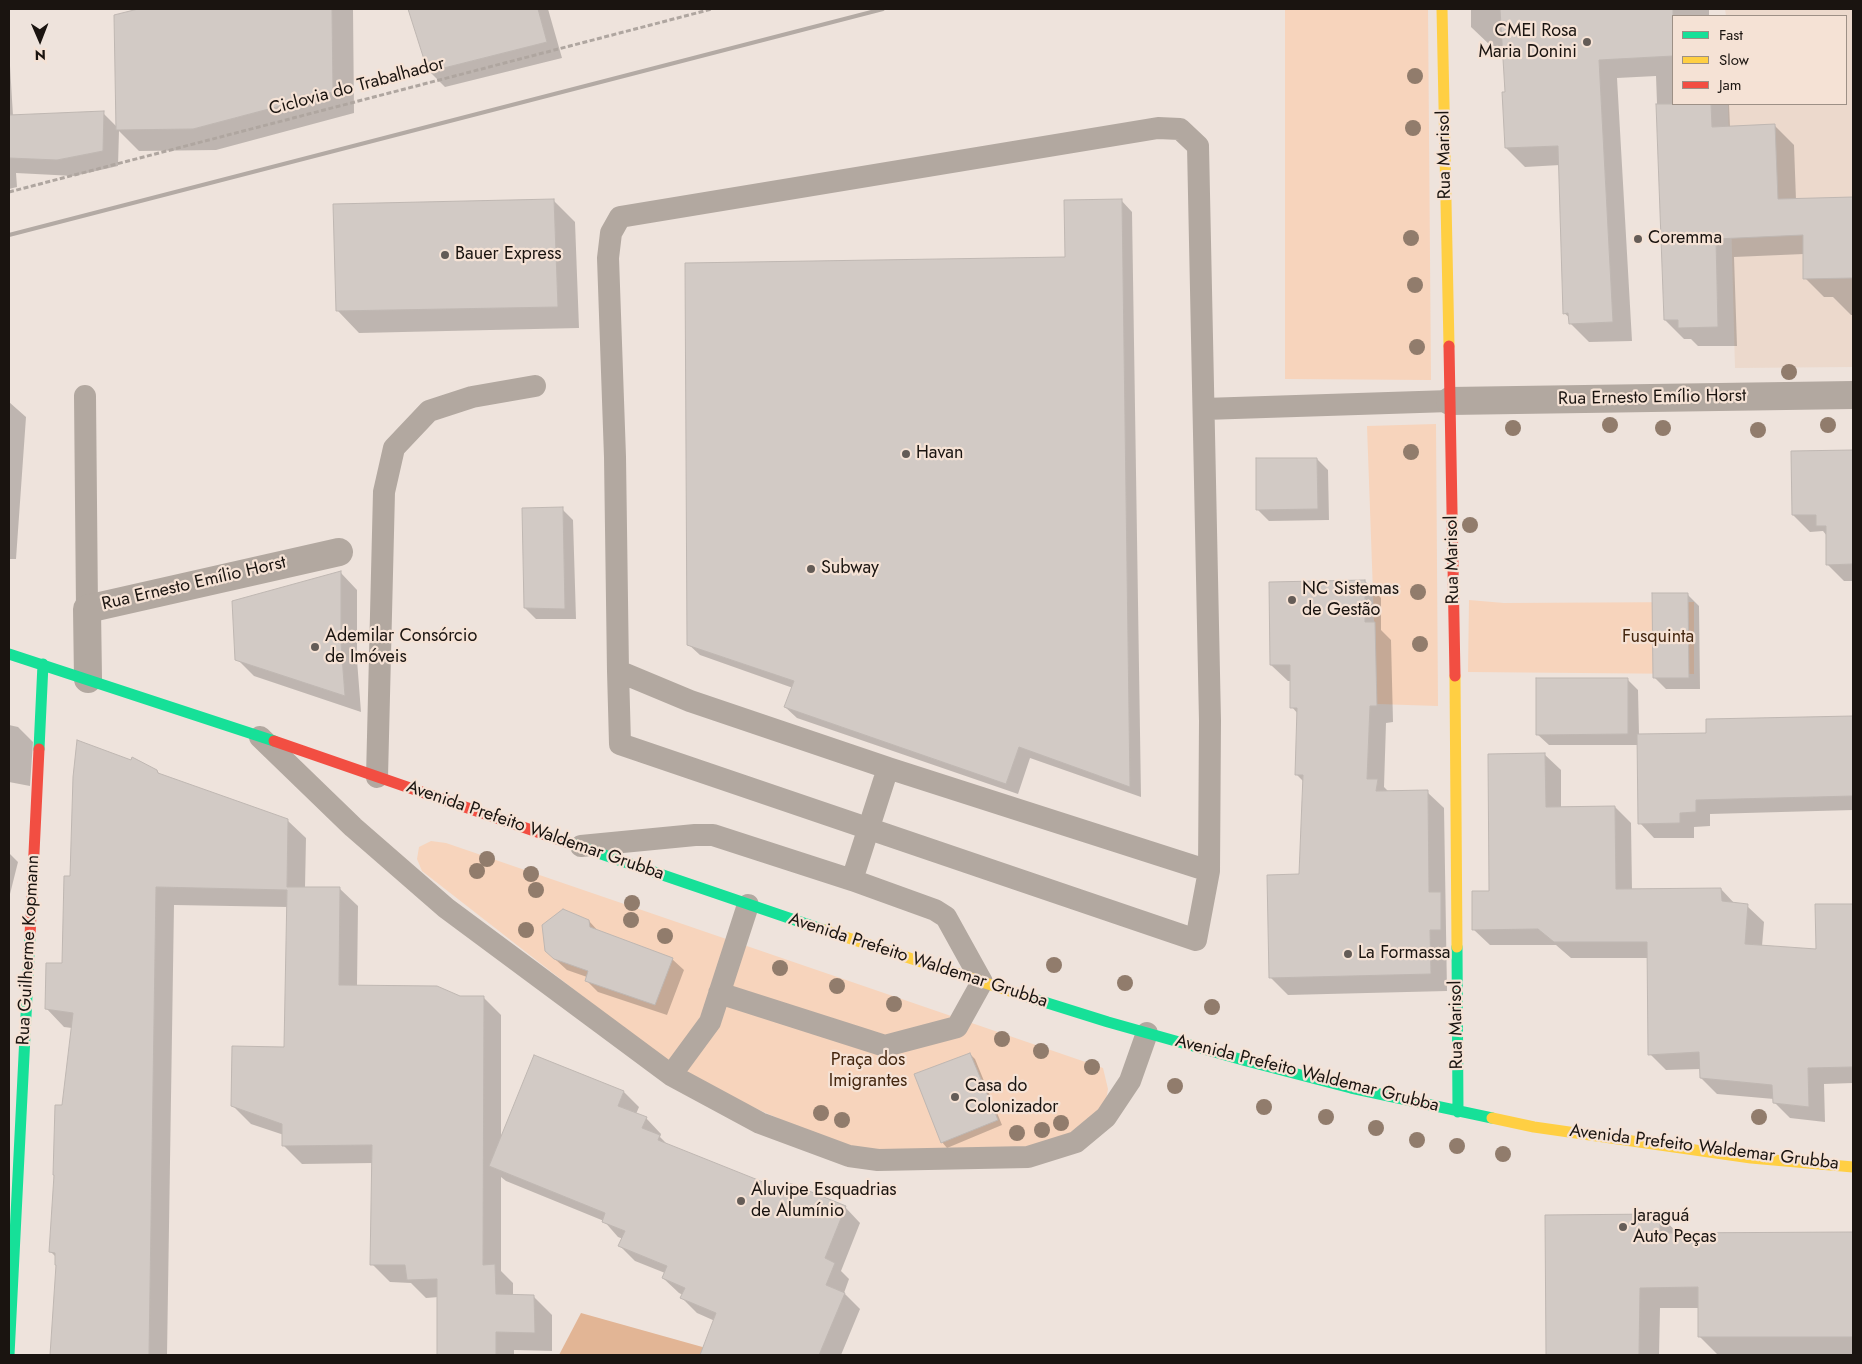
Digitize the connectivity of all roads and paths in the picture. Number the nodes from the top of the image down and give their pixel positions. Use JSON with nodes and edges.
{"nodes":[{"id":1,"x":712,"y":9,"type":"edge"},
{"id":2,"x":1442,"y":9,"type":"edge"},
{"id":3,"x":9,"y":192,"type":"edge"},
{"id":4,"x":535,"y":386,"type":"dead end"},
{"id":5,"x":1853,"y":395,"type":"edge"},
{"id":6,"x":85,"y":396,"type":"dead end"},
{"id":7,"x":1450,"y":401,"type":"junction"},
{"id":8,"x":1204,"y":408,"type":"junction"},
{"id":9,"x":339,"y":552,"type":"dead end"},
{"id":10,"x":87,"y":608,"type":"junction"},
{"id":11,"x":9,"y":654,"type":"edge"},
{"id":12,"x":43,"y":664,"type":"junction"},
{"id":13,"x":618,"y":671,"type":"junction"},
{"id":14,"x":88,"y":678,"type":"junction"},
{"id":15,"x":257,"y":735,"type":"junction"},
{"id":16,"x":888,"y":768,"type":"junction"},
{"id":17,"x":377,"y":777,"type":"junction"},
{"id":18,"x":868,"y":828,"type":"junction"},
{"id":19,"x":578,"y":846,"type":"junction"},
{"id":20,"x":1209,"y":872,"type":"junction"},
{"id":21,"x":852,"y":880,"type":"junction"},
{"id":22,"x":748,"y":905,"type":"junction"},
{"id":23,"x":982,"y":982,"type":"junction"},
{"id":24,"x":719,"y":993,"type":"junction"},
{"id":25,"x":1147,"y":1033,"type":"junction"},
{"id":26,"x":671,"y":1075,"type":"junction"},
{"id":27,"x":1458,"y":1112,"type":"junction"},
{"id":28,"x":1853,"y":1167,"type":"edge"},
{"id":29,"x":10,"y":1355,"type":"edge"}],
"edges":[{"from":1,"to":3,"type":"path","name":"Ciclovia do Trabalhador"},
{"from":2,"to":7,"type":"main road","name":"Rua Marisol"},
{"from":4,"to":17,"type":"lane"},
{"from":5,"to":7,"type":"street","name":"Rua Ernesto Emílio Horst"},
{"from":6,"to":10,"type":"lane"},
{"from":7,"to":8,"type":"lane"},
{"from":7,"to":27,"type":"main road","name":"Rua Marisol"},
{"from":8,"to":13,"type":"lane"},
{"from":8,"to":20,"type":"lane"},
{"from":9,"to":10,"type":"street","name":"Rua Ernesto Emílio Horst"},
{"from":10,"to":14,"type":"street","name":"Rua Ernesto Emílio Horst"},
{"from":11,"to":12,"type":"main road","name":"Avenida Prefeito Waldemar Grubba"},
{"from":12,"to":14,"type":"main road","name":"Avenida Prefeito Waldemar Grubba"},
{"from":12,"to":29,"type":"main road","name":"Rua Guilherme Kopmann"},
{"from":13,"to":16,"type":"lane"},
{"from":13,"to":18,"type":"lane"},
{"from":14,"to":15,"type":"main road","name":"Avenida Prefeito Waldemar Grubba"},
{"from":15,"to":17,"type":"main road","name":"Avenida Prefeito Waldemar Grubba"},
{"from":15,"to":26,"type":"lane"},
{"from":16,"to":18,"type":"lane"},
{"from":16,"to":20,"type":"lane"},
{"from":17,"to":19,"type":"main road","name":"Avenida Prefeito Waldemar Grubba"},
{"from":18,"to":20,"type":"lane"},
{"from":18,"to":21,"type":"lane"},
{"from":19,"to":21,"type":"lane"},
{"from":19,"to":22,"type":"main road","name":"Avenida Prefeito Waldemar Grubba"},
{"from":21,"to":23,"type":"lane"},
{"from":22,"to":23,"type":"main road","name":"Avenida Prefeito Waldemar Grubba"},
{"from":22,"to":24,"type":"lane"},
{"from":23,"to":24,"type":"lane"},
{"from":23,"to":25,"type":"main road","name":"Avenida Prefeito Waldemar Grubba"},
{"from":24,"to":26,"type":"lane"},
{"from":25,"to":26,"type":"lane"},
{"from":25,"to":27,"type":"main road","name":"Avenida Prefeito Waldemar Grubba"},
{"from":27,"to":28,"type":"main road","name":"Avenida Prefeito Waldemar Grubba"}]}
